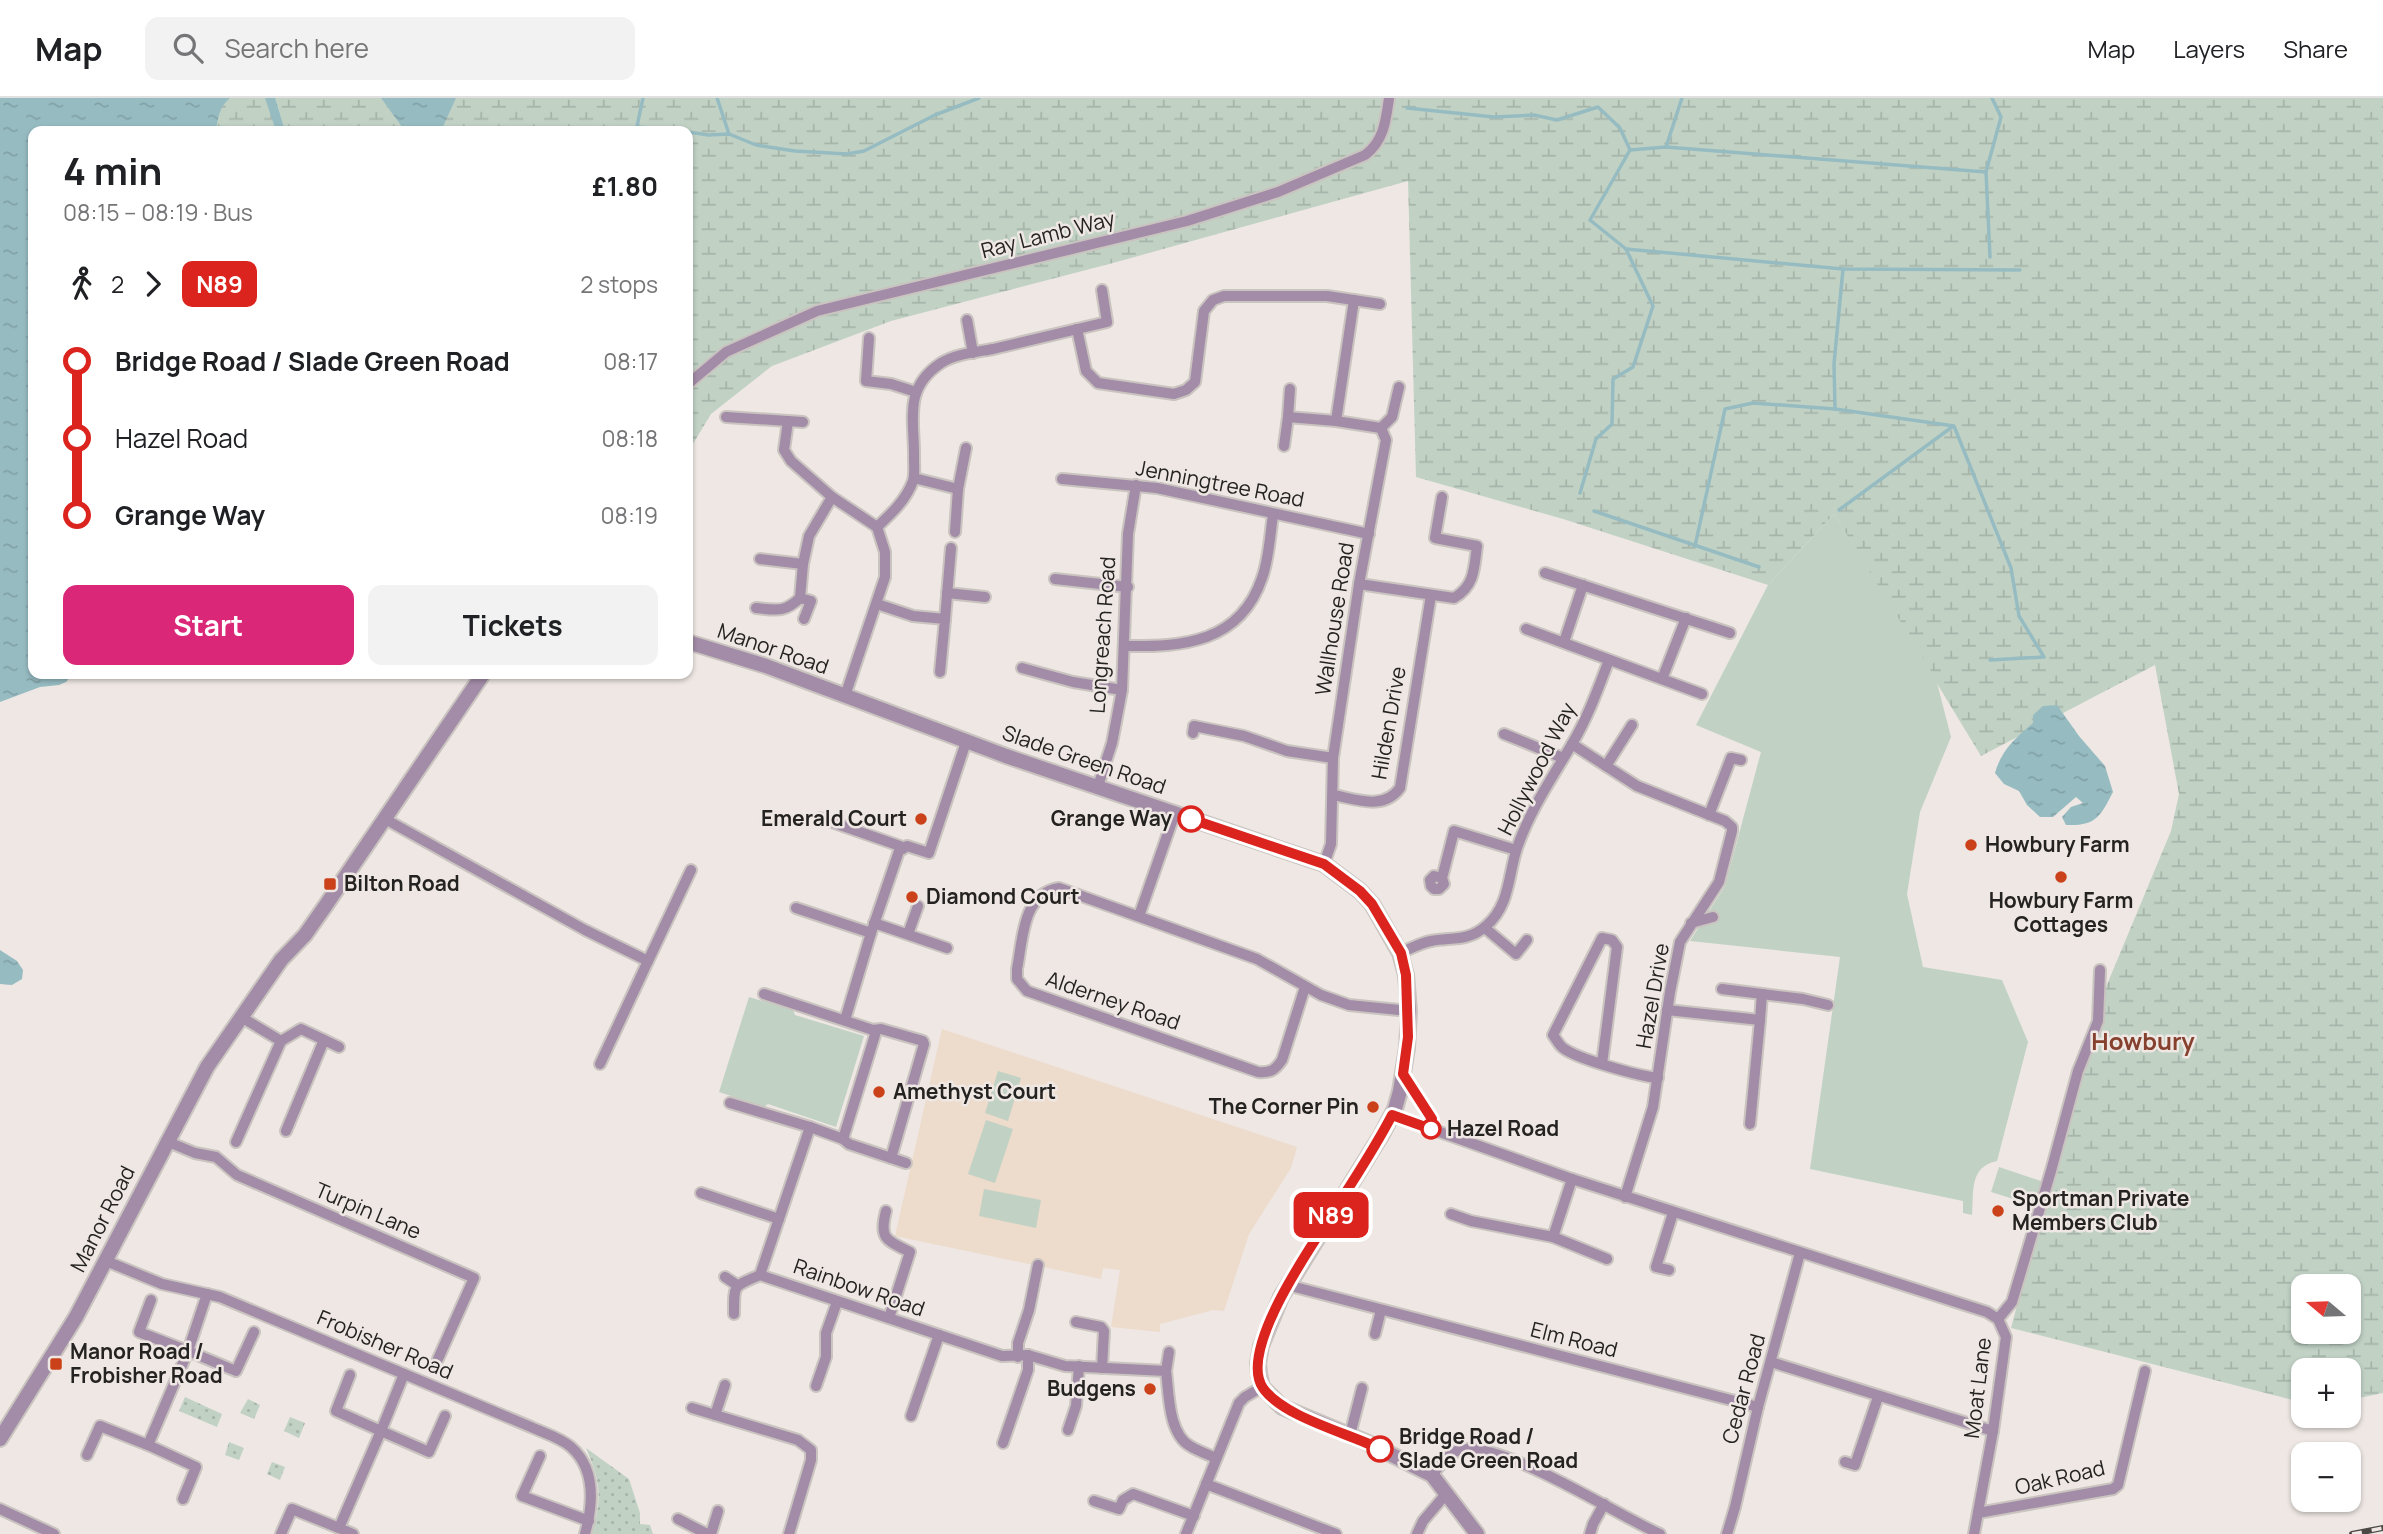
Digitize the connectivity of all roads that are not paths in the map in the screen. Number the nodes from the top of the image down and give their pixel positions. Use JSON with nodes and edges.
{"nodes":[{"id":1,"x":1389,"y":98,"type":"edge"},
{"id":2,"x":1102,"y":290,"type":"dead end"},
{"id":3,"x":1354,"y":300,"type":"junction"},
{"id":4,"x":1380,"y":304,"type":"dead end"},
{"id":5,"x":967,"y":320,"type":"dead end"},
{"id":6,"x":1077,"y":330,"type":"junction"},
{"id":7,"x":869,"y":338,"type":"dead end"},
{"id":8,"x":973,"y":353,"type":"junction"},
{"id":9,"x":693,"y":380,"type":"edge"},
{"id":10,"x":1399,"y":387,"type":"dead end"},
{"id":11,"x":1290,"y":389,"type":"dead end"},
{"id":12,"x":916,"y":392,"type":"junction"},
{"id":13,"x":726,"y":417,"type":"dead end"},
{"id":14,"x":1288,"y":417,"type":"junction"},
{"id":15,"x":788,"y":421,"type":"junction"},
{"id":16,"x":1336,"y":421,"type":"junction"},
{"id":17,"x":803,"y":422,"type":"dead end"},
{"id":18,"x":1381,"y":428,"type":"junction"},
{"id":19,"x":1284,"y":446,"type":"dead end"},
{"id":20,"x":966,"y":448,"type":"dead end"},
{"id":21,"x":914,"y":478,"type":"junction"},
{"id":22,"x":1062,"y":480,"type":"dead end"},
{"id":23,"x":1136,"y":485,"type":"junction"},
{"id":24,"x":958,"y":489,"type":"junction"},
{"id":25,"x":832,"y":497,"type":"junction"},
{"id":26,"x":1442,"y":497,"type":"dead end"},
{"id":27,"x":1273,"y":515,"type":"junction"},
{"id":28,"x":877,"y":527,"type":"junction"},
{"id":29,"x":955,"y":531,"type":"dead end"},
{"id":30,"x":1368,"y":534,"type":"junction"},
{"id":31,"x":951,"y":548,"type":"dead end"},
{"id":32,"x":760,"y":559,"type":"dead end"},
{"id":33,"x":803,"y":564,"type":"junction"},
{"id":34,"x":1545,"y":573,"type":"dead end"},
{"id":35,"x":1054,"y":578,"type":"dead end"},
{"id":36,"x":1359,"y":584,"type":"junction"},
{"id":37,"x":1583,"y":585,"type":"junction"},
{"id":38,"x":1128,"y":587,"type":"junction"},
{"id":39,"x":947,"y":593,"type":"junction"},
{"id":40,"x":1431,"y":595,"type":"junction"},
{"id":41,"x":985,"y":597,"type":"dead end"},
{"id":42,"x":800,"y":598,"type":"junction"},
{"id":43,"x":877,"y":604,"type":"junction"},
{"id":44,"x":756,"y":608,"type":"dead end"},
{"id":45,"x":1686,"y":618,"type":"junction"},
{"id":46,"x":804,"y":619,"type":"dead end"},
{"id":47,"x":945,"y":619,"type":"junction"},
{"id":48,"x":1526,"y":629,"type":"dead end"},
{"id":49,"x":1730,"y":633,"type":"dead end"},
{"id":50,"x":1564,"y":642,"type":"junction"},
{"id":51,"x":693,"y":644,"type":"edge"},
{"id":52,"x":1124,"y":646,"type":"junction"},
{"id":53,"x":1609,"y":660,"type":"junction"},
{"id":54,"x":1022,"y":668,"type":"dead end"},
{"id":55,"x":940,"y":672,"type":"dead end"},
{"id":56,"x":480,"y":679,"type":"edge"},
{"id":57,"x":1662,"y":679,"type":"junction"},
{"id":58,"x":1122,"y":690,"type":"junction"},
{"id":59,"x":1702,"y":694,"type":"dead end"},
{"id":60,"x":845,"y":696,"type":"junction"},
{"id":61,"x":1632,"y":725,"type":"dead end"},
{"id":62,"x":1194,"y":726,"type":"dead end"},
{"id":63,"x":1504,"y":734,"type":"dead end"},
{"id":64,"x":966,"y":741,"type":"junction"},
{"id":65,"x":1572,"y":744,"type":"junction"},
{"id":66,"x":1333,"y":758,"type":"junction"},
{"id":67,"x":1563,"y":758,"type":"junction"},
{"id":68,"x":1741,"y":760,"type":"dead end"},
{"id":69,"x":1606,"y":766,"type":"junction"},
{"id":70,"x":1098,"y":786,"type":"junction"},
{"id":71,"x":1333,"y":794,"type":"junction"},
{"id":72,"x":1175,"y":813,"type":"junction"},
{"id":73,"x":1709,"y":814,"type":"junction"},
{"id":74,"x":820,"y":818,"type":"dead end"},
{"id":75,"x":385,"y":819,"type":"junction"},
{"id":76,"x":902,"y":849,"type":"junction"},
{"id":77,"x":1516,"y":849,"type":"junction"},
{"id":78,"x":1324,"y":864,"type":"junction"},
{"id":79,"x":691,"y":870,"type":"dead end"},
{"id":80,"x":1442,"y":878,"type":"dead end"},
{"id":81,"x":918,"y":906,"type":"dead end"},
{"id":82,"x":796,"y":908,"type":"dead end"},
{"id":83,"x":1139,"y":916,"type":"junction"},
{"id":84,"x":1713,"y":917,"type":"dead end"},
{"id":85,"x":1692,"y":923,"type":"junction"},
{"id":86,"x":872,"y":928,"type":"junction"},
{"id":87,"x":1485,"y":928,"type":"junction"},
{"id":88,"x":908,"y":934,"type":"junction"},
{"id":89,"x":1527,"y":940,"type":"dead end"},
{"id":90,"x":947,"y":948,"type":"dead end"},
{"id":91,"x":1401,"y":953,"type":"junction"},
{"id":92,"x":648,"y":961,"type":"junction"},
{"id":93,"x":2100,"y":970,"type":"dead end"},
{"id":94,"x":1305,"y":987,"type":"junction"},
{"id":95,"x":1721,"y":989,"type":"dead end"},
{"id":96,"x":764,"y":994,"type":"dead end"},
{"id":97,"x":1762,"y":994,"type":"junction"},
{"id":98,"x":1828,"y":1005,"type":"dead end"},
{"id":99,"x":1667,"y":1010,"type":"junction"},
{"id":100,"x":1409,"y":1011,"type":"junction"},
{"id":101,"x":241,"y":1017,"type":"junction"},
{"id":102,"x":845,"y":1020,"type":"junction"},
{"id":103,"x":1760,"y":1020,"type":"junction"},
{"id":104,"x":873,"y":1030,"type":"junction"},
{"id":105,"x":324,"y":1040,"type":"junction"},
{"id":106,"x":281,"y":1041,"type":"junction"},
{"id":107,"x":338,"y":1047,"type":"dead end"},
{"id":108,"x":1602,"y":1063,"type":"junction"},
{"id":109,"x":600,"y":1064,"type":"dead end"},
{"id":110,"x":1403,"y":1074,"type":"junction"},
{"id":111,"x":1658,"y":1078,"type":"junction"},
{"id":112,"x":730,"y":1103,"type":"dead end"},
{"id":113,"x":1392,"y":1115,"type":"junction"},
{"id":114,"x":1750,"y":1124,"type":"dead end"},
{"id":115,"x":810,"y":1128,"type":"junction"},
{"id":116,"x":1431,"y":1129,"type":"junction"},
{"id":117,"x":286,"y":1131,"type":"dead end"},
{"id":118,"x":843,"y":1139,"type":"junction"},
{"id":119,"x":166,"y":1141,"type":"junction"},
{"id":120,"x":236,"y":1142,"type":"dead end"},
{"id":121,"x":891,"y":1158,"type":"junction"},
{"id":122,"x":906,"y":1163,"type":"dead end"},
{"id":123,"x":1572,"y":1179,"type":"junction"},
{"id":124,"x":701,"y":1193,"type":"dead end"},
{"id":125,"x":1625,"y":1197,"type":"junction"},
{"id":126,"x":886,"y":1211,"type":"dead end"},
{"id":127,"x":1673,"y":1213,"type":"junction"},
{"id":128,"x":1451,"y":1214,"type":"dead end"},
{"id":129,"x":779,"y":1219,"type":"junction"},
{"id":130,"x":1553,"y":1237,"type":"junction"},
{"id":131,"x":1800,"y":1253,"type":"junction"},
{"id":132,"x":1607,"y":1259,"type":"dead end"},
{"id":133,"x":106,"y":1261,"type":"junction"},
{"id":134,"x":1038,"y":1265,"type":"dead end"},
{"id":135,"x":1669,"y":1270,"type":"dead end"},
{"id":136,"x":760,"y":1275,"type":"junction"},
{"id":137,"x":725,"y":1277,"type":"dead end"},
{"id":138,"x":737,"y":1285,"type":"junction"},
{"id":139,"x":1287,"y":1285,"type":"junction"},
{"id":140,"x":207,"y":1294,"type":"junction"},
{"id":141,"x":151,"y":1300,"type":"dead end"},
{"id":142,"x":837,"y":1302,"type":"junction"},
{"id":143,"x":1381,"y":1310,"type":"junction"},
{"id":144,"x":734,"y":1314,"type":"dead end"},
{"id":145,"x":888,"y":1318,"type":"junction"},
{"id":146,"x":1998,"y":1320,"type":"junction"},
{"id":147,"x":1076,"y":1322,"type":"dead end"},
{"id":148,"x":254,"y":1332,"type":"dead end"},
{"id":149,"x":1375,"y":1334,"type":"dead end"},
{"id":150,"x":939,"y":1335,"type":"junction"},
{"id":151,"x":188,"y":1351,"type":"junction"},
{"id":152,"x":1169,"y":1352,"type":"dead end"},
{"id":153,"x":1023,"y":1356,"type":"junction"},
{"id":154,"x":438,"y":1359,"type":"dead end"},
{"id":155,"x":1771,"y":1362,"type":"junction"},
{"id":156,"x":1079,"y":1366,"type":"junction"},
{"id":157,"x":1102,"y":1368,"type":"junction"},
{"id":158,"x":1166,"y":1371,"type":"junction"},
{"id":159,"x":2146,"y":1371,"type":"dead end"},
{"id":160,"x":404,"y":1374,"type":"junction"},
{"id":161,"x":350,"y":1375,"type":"dead end"},
{"id":162,"x":725,"y":1385,"type":"dead end"},
{"id":163,"x":816,"y":1386,"type":"dead end"},
{"id":164,"x":1262,"y":1387,"type":"junction"},
{"id":165,"x":1362,"y":1388,"type":"dead end"},
{"id":166,"x":1878,"y":1397,"type":"junction"},
{"id":167,"x":1758,"y":1406,"type":"junction"},
{"id":168,"x":692,"y":1408,"type":"dead end"},
{"id":169,"x":715,"y":1415,"type":"junction"},
{"id":170,"x":445,"y":1416,"type":"dead end"},
{"id":171,"x":911,"y":1416,"type":"dead end"},
{"id":172,"x":1068,"y":1430,"type":"dead end"},
{"id":173,"x":381,"y":1431,"type":"junction"},
{"id":174,"x":1993,"y":1431,"type":"junction"},
{"id":175,"x":1350,"y":1435,"type":"junction"},
{"id":176,"x":0,"y":1439,"type":"edge"},
{"id":177,"x":1003,"y":1443,"type":"dead end"},
{"id":178,"x":148,"y":1446,"type":"junction"},
{"id":179,"x":87,"y":1455,"type":"dead end"},
{"id":180,"x":540,"y":1456,"type":"dead end"},
{"id":181,"x":1216,"y":1458,"type":"junction"},
{"id":182,"x":1855,"y":1465,"type":"dead end"},
{"id":183,"x":1432,"y":1475,"type":"junction"},
{"id":184,"x":1206,"y":1484,"type":"junction"},
{"id":185,"x":1446,"y":1494,"type":"junction"},
{"id":186,"x":183,"y":1499,"type":"dead end"},
{"id":187,"x":1094,"y":1501,"type":"dead end"},
{"id":188,"x":1604,"y":1504,"type":"junction"},
{"id":189,"x":0,"y":1510,"type":"edge"},
{"id":190,"x":718,"y":1511,"type":"dead end"},
{"id":191,"x":1978,"y":1513,"type":"junction"},
{"id":192,"x":1194,"y":1516,"type":"junction"},
{"id":193,"x":678,"y":1519,"type":"dead end"},
{"id":194,"x":589,"y":1521,"type":"junction"},
{"id":195,"x":339,"y":1528,"type":"junction"},
{"id":196,"x":54,"y":1534,"type":"edge"},
{"id":197,"x":281,"y":1534,"type":"edge"},
{"id":198,"x":353,"y":1534,"type":"edge"},
{"id":199,"x":585,"y":1534,"type":"edge"},
{"id":200,"x":709,"y":1534,"type":"edge"},
{"id":201,"x":789,"y":1534,"type":"edge"},
{"id":202,"x":1186,"y":1534,"type":"edge"},
{"id":203,"x":1336,"y":1534,"type":"edge"},
{"id":204,"x":1417,"y":1534,"type":"edge"},
{"id":205,"x":1477,"y":1534,"type":"edge"},
{"id":206,"x":1590,"y":1534,"type":"edge"},
{"id":207,"x":1660,"y":1534,"type":"edge"},
{"id":208,"x":1727,"y":1534,"type":"edge"},
{"id":209,"x":1974,"y":1534,"type":"edge"}],
"edges":[{"from":1,"to":9,"type":"street","name":"Ray Lamb Way"},
{"from":2,"to":6,"type":"street"},
{"from":3,"to":4,"type":"street"},
{"from":3,"to":6,"type":"street"},
{"from":3,"to":16,"type":"street"},
{"from":5,"to":8,"type":"street"},
{"from":6,"to":8,"type":"street"},
{"from":7,"to":12,"type":"street"},
{"from":8,"to":12,"type":"street"},
{"from":10,"to":18,"type":"street","name":"Wallhouse Road"},
{"from":11,"to":14,"type":"street"},
{"from":12,"to":21,"type":"street"},
{"from":13,"to":15,"type":"street"},
{"from":14,"to":16,"type":"street"},
{"from":14,"to":19,"type":"street"},
{"from":15,"to":17,"type":"street"},
{"from":15,"to":25,"type":"street"},
{"from":16,"to":18,"type":"street"},
{"from":18,"to":30,"type":"street","name":"Wallhouse Road"},
{"from":20,"to":24,"type":"street"},
{"from":21,"to":24,"type":"street"},
{"from":21,"to":28,"type":"street"},
{"from":22,"to":23,"type":"street","name":"Jenningtree Road"},
{"from":23,"to":27,"type":"street","name":"Jenningtree Road"},
{"from":23,"to":38,"type":"street","name":"Longreach Road"},
{"from":24,"to":29,"type":"street"},
{"from":25,"to":28,"type":"street"},
{"from":25,"to":33,"type":"street"},
{"from":26,"to":40,"type":"street"},
{"from":27,"to":30,"type":"street","name":"Jenningtree Road"},
{"from":27,"to":52,"type":"street"},
{"from":28,"to":43,"type":"street"},
{"from":30,"to":36,"type":"street","name":"Wallhouse Road"},
{"from":31,"to":39,"type":"street"},
{"from":32,"to":33,"type":"street"},
{"from":33,"to":42,"type":"street"},
{"from":34,"to":37,"type":"street"},
{"from":35,"to":38,"type":"street"},
{"from":36,"to":40,"type":"street"},
{"from":36,"to":66,"type":"street","name":"Wallhouse Road"},
{"from":37,"to":45,"type":"street"},
{"from":37,"to":50,"type":"street"},
{"from":38,"to":52,"type":"street","name":"Longreach Road"},
{"from":39,"to":41,"type":"street"},
{"from":39,"to":47,"type":"street"},
{"from":40,"to":71,"type":"street","name":"Hilden Drive"},
{"from":42,"to":44,"type":"street"},
{"from":42,"to":46,"type":"street"},
{"from":43,"to":47,"type":"street"},
{"from":43,"to":60,"type":"street"},
{"from":45,"to":49,"type":"street"},
{"from":45,"to":57,"type":"street"},
{"from":47,"to":55,"type":"street"},
{"from":48,"to":50,"type":"street"},
{"from":50,"to":53,"type":"street"},
{"from":51,"to":60,"type":"street","name":"Manor Road"},
{"from":52,"to":58,"type":"street","name":"Longreach Road"},
{"from":53,"to":57,"type":"street"},
{"from":53,"to":65,"type":"street","name":"Hollywood Way"},
{"from":54,"to":58,"type":"street"},
{"from":56,"to":75,"type":"street","name":"Manor Road"},
{"from":57,"to":59,"type":"street"},
{"from":58,"to":70,"type":"street","name":"Longreach Road"},
{"from":60,"to":64,"type":"street","name":"Slade Green Road"},
{"from":61,"to":69,"type":"street"},
{"from":62,"to":66,"type":"street"},
{"from":63,"to":67,"type":"street"},
{"from":64,"to":70,"type":"street","name":"Slade Green Road"},
{"from":64,"to":76,"type":"street"},
{"from":65,"to":67,"type":"street","name":"Hollywood Way"},
{"from":65,"to":69,"type":"street","name":"Hazel Drive"},
{"from":66,"to":71,"type":"street","name":"Wallhouse Road"},
{"from":67,"to":77,"type":"street","name":"Hollywood Way"},
{"from":68,"to":73,"type":"street"},
{"from":69,"to":73,"type":"street","name":"Hazel Drive"},
{"from":70,"to":72,"type":"street","name":"Slade Green Road"},
{"from":71,"to":78,"type":"street","name":"Wallhouse Road"},
{"from":72,"to":78,"type":"street","name":"Slade Green Road"},
{"from":72,"to":83,"type":"street"},
{"from":73,"to":85,"type":"street","name":"Hazel Drive"},
{"from":74,"to":76,"type":"street"},
{"from":75,"to":92,"type":"street"},
{"from":75,"to":101,"type":"street","name":"Manor Road"},
{"from":76,"to":86,"type":"street"},
{"from":77,"to":80,"type":"street"},
{"from":77,"to":87,"type":"street","name":"Hollywood Way"},
{"from":78,"to":91,"type":"street","name":"Slade Green Road"},
{"from":79,"to":92,"type":"street"},
{"from":81,"to":88,"type":"street"},
{"from":82,"to":86,"type":"street"},
{"from":83,"to":94,"type":"street","name":"Alderney Road"},
{"from":83,"to":94,"type":"street","name":"Alderney Road"},
{"from":84,"to":85,"type":"street","name":"Hazel Drive"},
{"from":85,"to":99,"type":"street","name":"Hazel Drive"},
{"from":86,"to":88,"type":"street"},
{"from":86,"to":102,"type":"street"},
{"from":87,"to":89,"type":"street"},
{"from":87,"to":91,"type":"street"},
{"from":88,"to":90,"type":"street"},
{"from":91,"to":100,"type":"street","name":"Slade Green Road"},
{"from":92,"to":109,"type":"street"},
{"from":93,"to":146,"type":"street","name":"Moat Lane"},
{"from":94,"to":100,"type":"street","name":"Alderney Road"},
{"from":95,"to":97,"type":"street"},
{"from":96,"to":102,"type":"street"},
{"from":97,"to":98,"type":"street"},
{"from":97,"to":103,"type":"street"},
{"from":99,"to":103,"type":"street"},
{"from":99,"to":111,"type":"street","name":"Hazel Drive"},
{"from":100,"to":110,"type":"street","name":"Slade Green Road"},
{"from":101,"to":106,"type":"street"},
{"from":101,"to":119,"type":"street","name":"Manor Road"},
{"from":102,"to":104,"type":"street"},
{"from":103,"to":114,"type":"street"},
{"from":104,"to":118,"type":"street"},
{"from":104,"to":121,"type":"street"},
{"from":105,"to":106,"type":"street"},
{"from":105,"to":107,"type":"street"},
{"from":105,"to":117,"type":"street"},
{"from":106,"to":120,"type":"street"},
{"from":108,"to":108,"type":"street","name":"Hazel Drive"},
{"from":108,"to":111,"type":"street","name":"Hazel Drive"},
{"from":110,"to":113,"type":"street","name":"Slade Green Road"},
{"from":110,"to":116,"type":"street"},
{"from":111,"to":125,"type":"street","name":"Hazel Drive"},
{"from":112,"to":115,"type":"street"},
{"from":113,"to":116,"type":"street"},
{"from":113,"to":139,"type":"street","name":"Slade Green Road"},
{"from":115,"to":118,"type":"street"},
{"from":115,"to":129,"type":"street","name":"Rainbow Road"},
{"from":116,"to":123,"type":"street"},
{"from":118,"to":121,"type":"street"},
{"from":119,"to":133,"type":"street","name":"Manor Road"},
{"from":119,"to":154,"type":"street","name":"Turpin Lane"},
{"from":121,"to":122,"type":"street"},
{"from":123,"to":125,"type":"street"},
{"from":123,"to":130,"type":"street"},
{"from":124,"to":129,"type":"street"},
{"from":125,"to":127,"type":"street"},
{"from":126,"to":145,"type":"street"},
{"from":127,"to":131,"type":"street"},
{"from":127,"to":135,"type":"street"},
{"from":128,"to":130,"type":"street"},
{"from":129,"to":136,"type":"street","name":"Rainbow Road"},
{"from":130,"to":132,"type":"street"},
{"from":131,"to":146,"type":"street"},
{"from":131,"to":155,"type":"street","name":"Cedar Road"},
{"from":133,"to":140,"type":"street","name":"Frobisher Road"},
{"from":133,"to":176,"type":"street","name":"Manor Road"},
{"from":134,"to":153,"type":"street"},
{"from":136,"to":138,"type":"street"},
{"from":136,"to":142,"type":"street","name":"Rainbow Road"},
{"from":137,"to":138,"type":"street"},
{"from":138,"to":144,"type":"street"},
{"from":139,"to":143,"type":"street","name":"Elm Road"},
{"from":139,"to":164,"type":"street","name":"Slade Green Road"},
{"from":140,"to":151,"type":"street"},
{"from":140,"to":160,"type":"street","name":"Frobisher Road"},
{"from":141,"to":151,"type":"street"},
{"from":142,"to":145,"type":"street","name":"Rainbow Road"},
{"from":142,"to":163,"type":"street"},
{"from":143,"to":149,"type":"street"},
{"from":143,"to":167,"type":"street","name":"Elm Road"},
{"from":145,"to":150,"type":"street","name":"Rainbow Road"},
{"from":146,"to":174,"type":"street","name":"Moat Lane"},
{"from":147,"to":157,"type":"street"},
{"from":148,"to":151,"type":"street"},
{"from":150,"to":153,"type":"street","name":"Rainbow Road"},
{"from":150,"to":171,"type":"street"},
{"from":151,"to":178,"type":"street"},
{"from":152,"to":158,"type":"street"},
{"from":153,"to":156,"type":"street","name":"Rainbow Road"},
{"from":153,"to":177,"type":"street"},
{"from":155,"to":166,"type":"street"},
{"from":155,"to":167,"type":"street","name":"Cedar Road"},
{"from":156,"to":157,"type":"street","name":"Rainbow Road"},
{"from":156,"to":172,"type":"street"},
{"from":157,"to":158,"type":"street","name":"Rainbow Road"},
{"from":158,"to":181,"type":"street"},
{"from":159,"to":191,"type":"street","name":"Oak Road"},
{"from":160,"to":173,"type":"street"},
{"from":160,"to":194,"type":"street","name":"Frobisher Road"},
{"from":161,"to":173,"type":"street"},
{"from":162,"to":169,"type":"street"},
{"from":164,"to":175,"type":"street"},
{"from":164,"to":181,"type":"street"},
{"from":165,"to":175,"type":"street"},
{"from":166,"to":174,"type":"street"},
{"from":166,"to":182,"type":"street"},
{"from":167,"to":208,"type":"street","name":"Cedar Road"},
{"from":168,"to":169,"type":"street"},
{"from":169,"to":201,"type":"street"},
{"from":170,"to":173,"type":"street"},
{"from":173,"to":195,"type":"street"},
{"from":174,"to":191,"type":"street","name":"Moat Lane"},
{"from":175,"to":183,"type":"street"},
{"from":178,"to":179,"type":"street"},
{"from":178,"to":186,"type":"street"},
{"from":180,"to":194,"type":"street"},
{"from":181,"to":184,"type":"street"},
{"from":183,"to":185,"type":"street"},
{"from":183,"to":188,"type":"street"},
{"from":184,"to":192,"type":"street"},
{"from":184,"to":203,"type":"street"},
{"from":185,"to":204,"type":"street"},
{"from":185,"to":205,"type":"street"},
{"from":187,"to":192,"type":"street"},
{"from":188,"to":206,"type":"street"},
{"from":188,"to":207,"type":"street"},
{"from":189,"to":196,"type":"street"},
{"from":190,"to":200,"type":"street"},
{"from":191,"to":209,"type":"street","name":"Moat Lane"},
{"from":192,"to":202,"type":"street"},
{"from":193,"to":200,"type":"street"},
{"from":194,"to":199,"type":"street","name":"Frobisher Road"},
{"from":195,"to":197,"type":"street"},
{"from":195,"to":198,"type":"street"}]}
